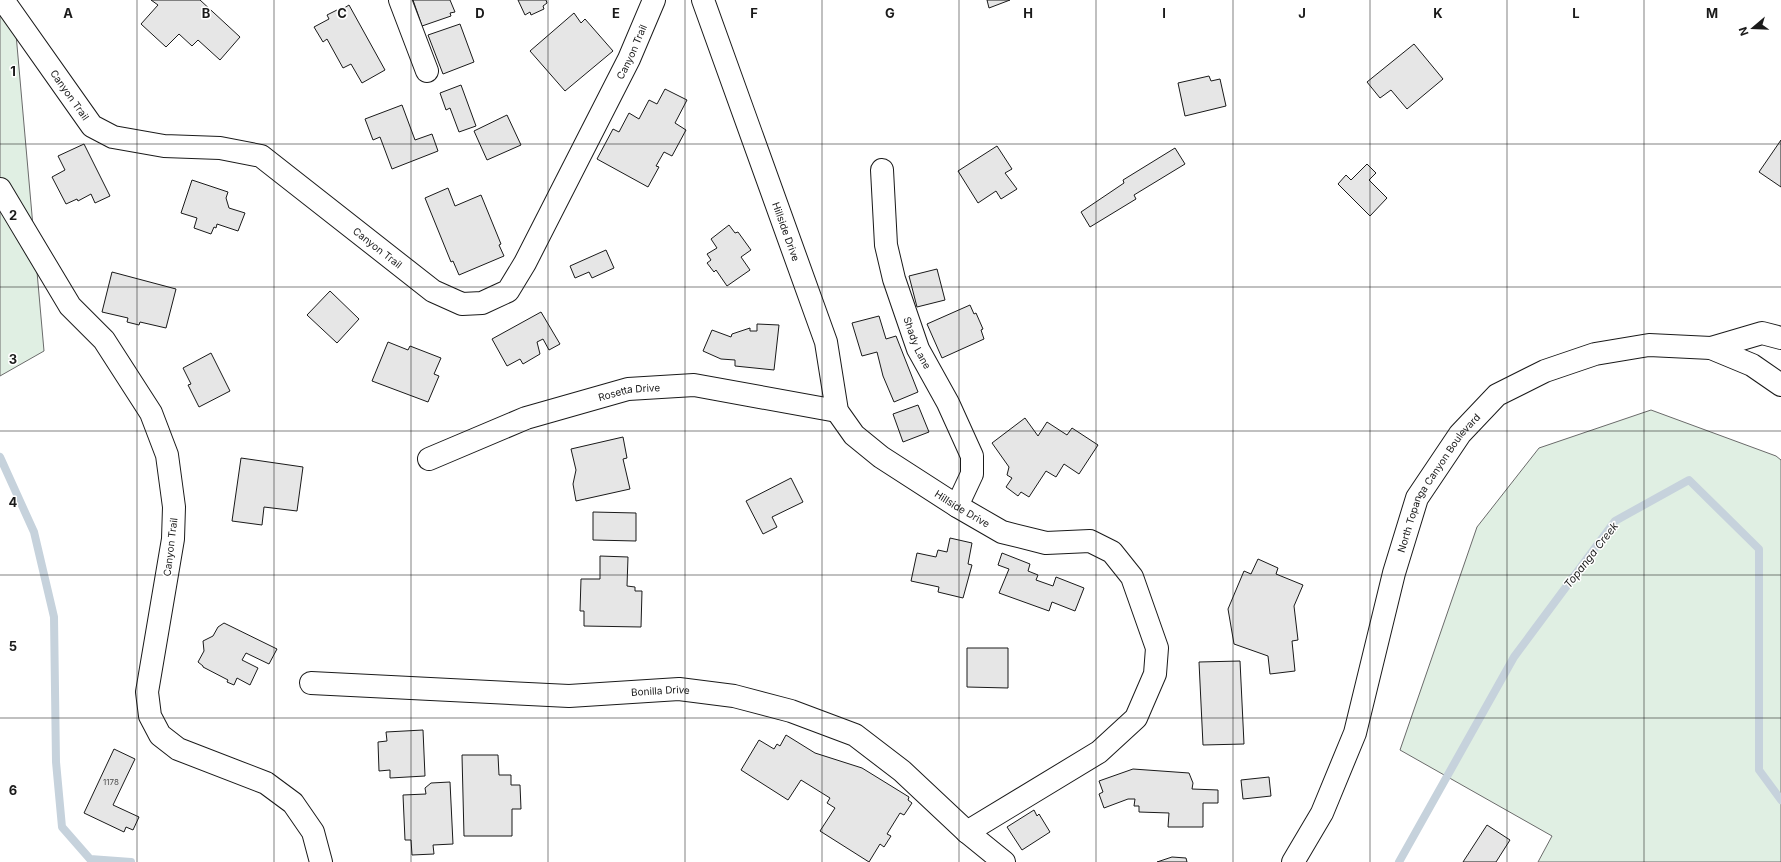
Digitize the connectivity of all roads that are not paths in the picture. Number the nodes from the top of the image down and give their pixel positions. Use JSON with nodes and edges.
{"nodes":[{"id":1,"x":3,"y":0,"type":"edge"},
{"id":2,"x":400,"y":0,"type":"edge"},
{"id":3,"x":654,"y":0,"type":"edge"},
{"id":4,"x":703,"y":0,"type":"edge"},
{"id":5,"x":427,"y":71,"type":"dead end"},
{"id":6,"x":882,"y":170,"type":"dead end"},
{"id":7,"x":0,"y":189,"type":"edge"},
{"id":8,"x":1781,"y":338,"type":"edge"},
{"id":9,"x":1711,"y":348,"type":"junction"},
{"id":10,"x":1781,"y":385,"type":"edge"},
{"id":11,"x":837,"y":411,"type":"junction"},
{"id":12,"x":429,"y":459,"type":"dead end"},
{"id":13,"x":957,"y":506,"type":"junction"},
{"id":14,"x":312,"y":683,"type":"dead end"},
{"id":15,"x":967,"y":832,"type":"junction"},
{"id":16,"x":321,"y":862,"type":"edge"},
{"id":17,"x":1004,"y":862,"type":"edge"},
{"id":18,"x":1293,"y":862,"type":"edge"}],
"edges":[{"from":1,"to":3,"type":"street","name":"Canyon Trail"},
{"from":2,"to":5,"type":"street"},
{"from":4,"to":11,"type":"street","name":"Hillside Drive"},
{"from":6,"to":13,"type":"street","name":"Shady Lane"},
{"from":7,"to":16,"type":"street","name":"Canyon Trail"},
{"from":8,"to":9,"type":"street"},
{"from":9,"to":10,"type":"street","name":"North Topanga Canyon Boulevard"},
{"from":9,"to":18,"type":"street","name":"North Topanga Canyon Boulevard"},
{"from":11,"to":12,"type":"street","name":"Rosetta Drive"},
{"from":11,"to":13,"type":"street","name":"Hillside Drive"},
{"from":13,"to":15,"type":"street","name":"Hillside Drive"},
{"from":14,"to":15,"type":"street","name":"Bonilla Drive"},
{"from":15,"to":17,"type":"street"}]}
